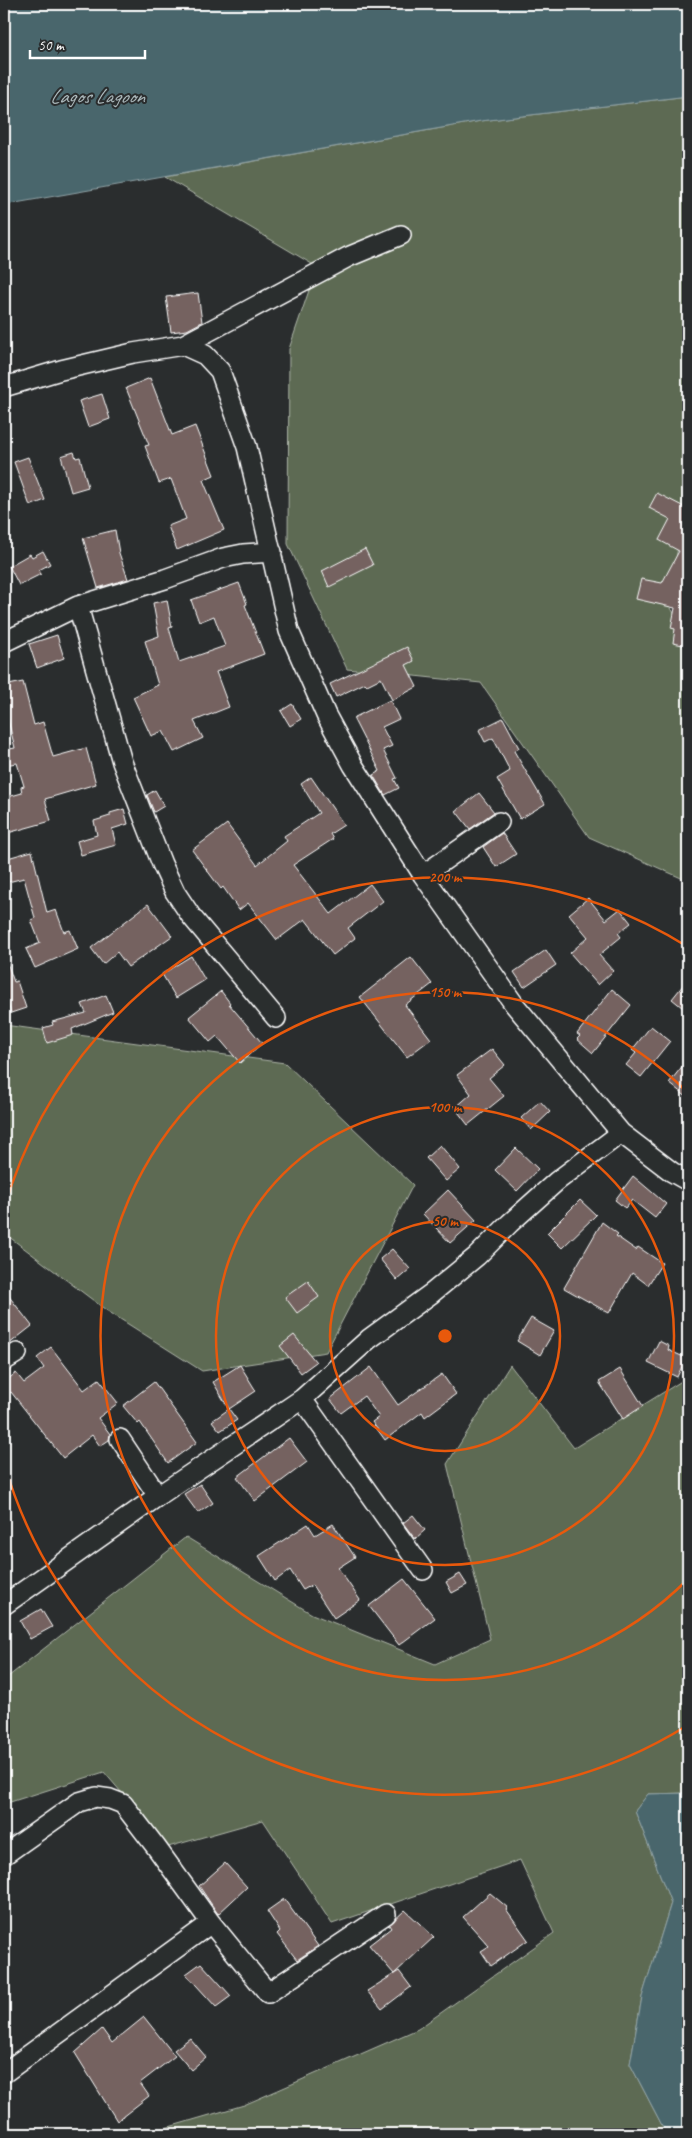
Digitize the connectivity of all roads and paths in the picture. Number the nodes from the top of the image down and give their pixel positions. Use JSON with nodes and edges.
{"nodes":[{"id":1,"x":401,"y":235,"type":"dead end"},
{"id":2,"x":183,"y":345,"type":"junction"},
{"id":3,"x":4,"y":387,"type":"edge"},
{"id":4,"x":272,"y":552,"type":"junction"},
{"id":5,"x":78,"y":606,"type":"junction"},
{"id":6,"x":4,"y":642,"type":"edge"},
{"id":7,"x":499,"y":822,"type":"dead end"},
{"id":8,"x":422,"y":875,"type":"junction"},
{"id":9,"x":276,"y":1018,"type":"dead end"},
{"id":10,"x":621,"y":1133,"type":"junction"},
{"id":11,"x":688,"y":1181,"type":"edge"},
{"id":12,"x":302,"y":1399,"type":"junction"},
{"id":13,"x":120,"y":1438,"type":"dead end"},
{"id":14,"x":158,"y":1496,"type":"junction"},
{"id":15,"x":423,"y":1570,"type":"dead end"},
{"id":16,"x":4,"y":1605,"type":"edge"},
{"id":17,"x":4,"y":1855,"type":"edge"},
{"id":18,"x":386,"y":1914,"type":"dead end"},
{"id":19,"x":212,"y":1923,"type":"junction"},
{"id":20,"x":4,"y":2072,"type":"edge"}],
"edges":[{"from":1,"to":2,"type":"street"},
{"from":2,"to":3,"type":"street"},
{"from":2,"to":4,"type":"street"},
{"from":4,"to":5,"type":"street"},
{"from":4,"to":8,"type":"street"},
{"from":5,"to":6,"type":"street"},
{"from":5,"to":9,"type":"street"},
{"from":7,"to":8,"type":"street"},
{"from":8,"to":10,"type":"street"},
{"from":10,"to":11,"type":"street"},
{"from":10,"to":12,"type":"street"},
{"from":12,"to":14,"type":"street"},
{"from":12,"to":15,"type":"street"},
{"from":13,"to":14,"type":"street"},
{"from":14,"to":16,"type":"street"},
{"from":17,"to":19,"type":"street"},
{"from":18,"to":19,"type":"street"},
{"from":19,"to":20,"type":"street"}]}
